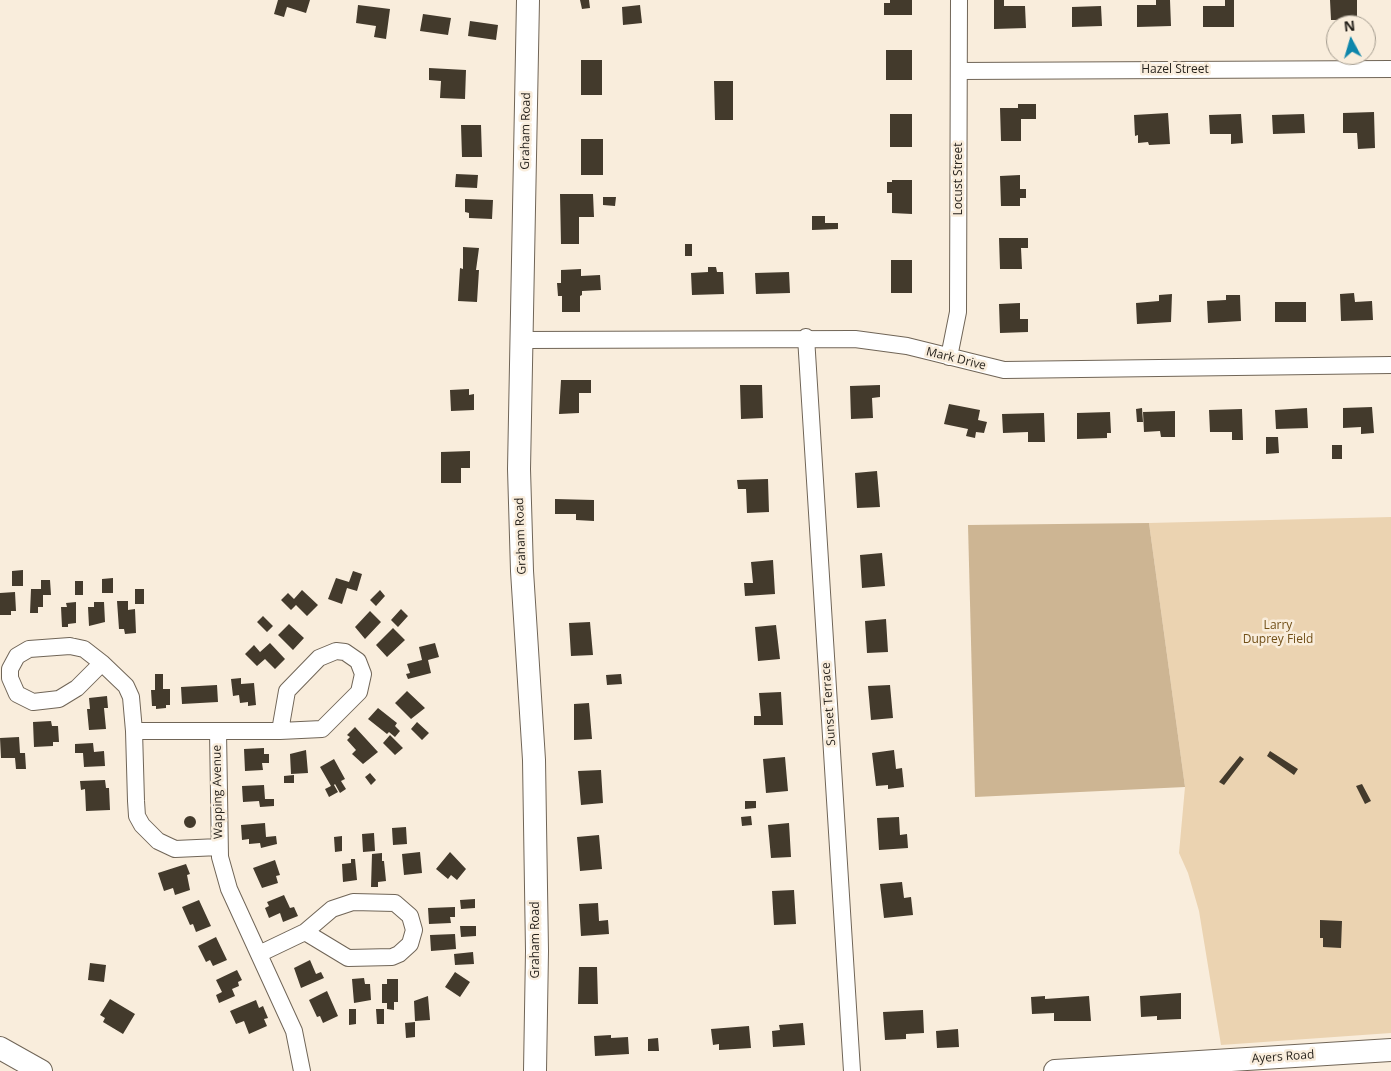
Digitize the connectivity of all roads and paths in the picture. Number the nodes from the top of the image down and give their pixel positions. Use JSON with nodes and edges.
{"nodes":[{"id":1,"x":528,"y":0,"type":"edge"},
{"id":2,"x":959,"y":0,"type":"edge"},
{"id":3,"x":1391,"y":69,"type":"edge"},
{"id":4,"x":959,"y":71,"type":"junction"},
{"id":5,"x":806,"y":337,"type":"junction"},
{"id":6,"x":523,"y":340,"type":"junction"},
{"id":7,"x":949,"y":357,"type":"junction"},
{"id":8,"x":1391,"y":365,"type":"edge"},
{"id":9,"x":102,"y":663,"type":"junction"},
{"id":10,"x":134,"y":731,"type":"junction"},
{"id":11,"x":218,"y":731,"type":"junction"},
{"id":12,"x":280,"y":731,"type":"junction"},
{"id":13,"x":219,"y":847,"type":"junction"},
{"id":14,"x":305,"y":932,"type":"junction"},
{"id":15,"x":259,"y":954,"type":"junction"},
{"id":16,"x":0,"y":1048,"type":"edge"},
{"id":17,"x":1391,"y":1050,"type":"edge"},
{"id":18,"x":41,"y":1071,"type":"edge"},
{"id":19,"x":302,"y":1071,"type":"edge"},
{"id":20,"x":535,"y":1071,"type":"edge"},
{"id":21,"x":852,"y":1071,"type":"edge"},
{"id":22,"x":1055,"y":1071,"type":"edge"}],
"edges":[{"from":1,"to":6,"type":"street","name":"Graham Road"},
{"from":2,"to":4,"type":"street","name":"Locust Street"},
{"from":3,"to":4,"type":"street","name":"Hazel Street"},
{"from":4,"to":7,"type":"street","name":"Locust Street"},
{"from":5,"to":6,"type":"street","name":"Mark Drive"},
{"from":5,"to":7,"type":"street","name":"Mark Drive"},
{"from":5,"to":21,"type":"street","name":"Sunset Terrace"},
{"from":6,"to":20,"type":"street","name":"Graham Road"},
{"from":7,"to":8,"type":"street","name":"Mark Drive"},
{"from":9,"to":9,"type":"street"},
{"from":9,"to":10,"type":"street"},
{"from":10,"to":11,"type":"street","name":"Wapping Avenue"},
{"from":10,"to":13,"type":"street","name":"Wapping Avenue"},
{"from":11,"to":12,"type":"street"},
{"from":11,"to":13,"type":"street","name":"Wapping Avenue"},
{"from":12,"to":12,"type":"street"},
{"from":13,"to":15,"type":"street","name":"Wapping Avenue"},
{"from":14,"to":14,"type":"street"},
{"from":14,"to":15,"type":"street"},
{"from":15,"to":19,"type":"street","name":"Wapping Avenue"},
{"from":16,"to":18,"type":"street"},
{"from":17,"to":22,"type":"street","name":"Ayers Road"}]}
